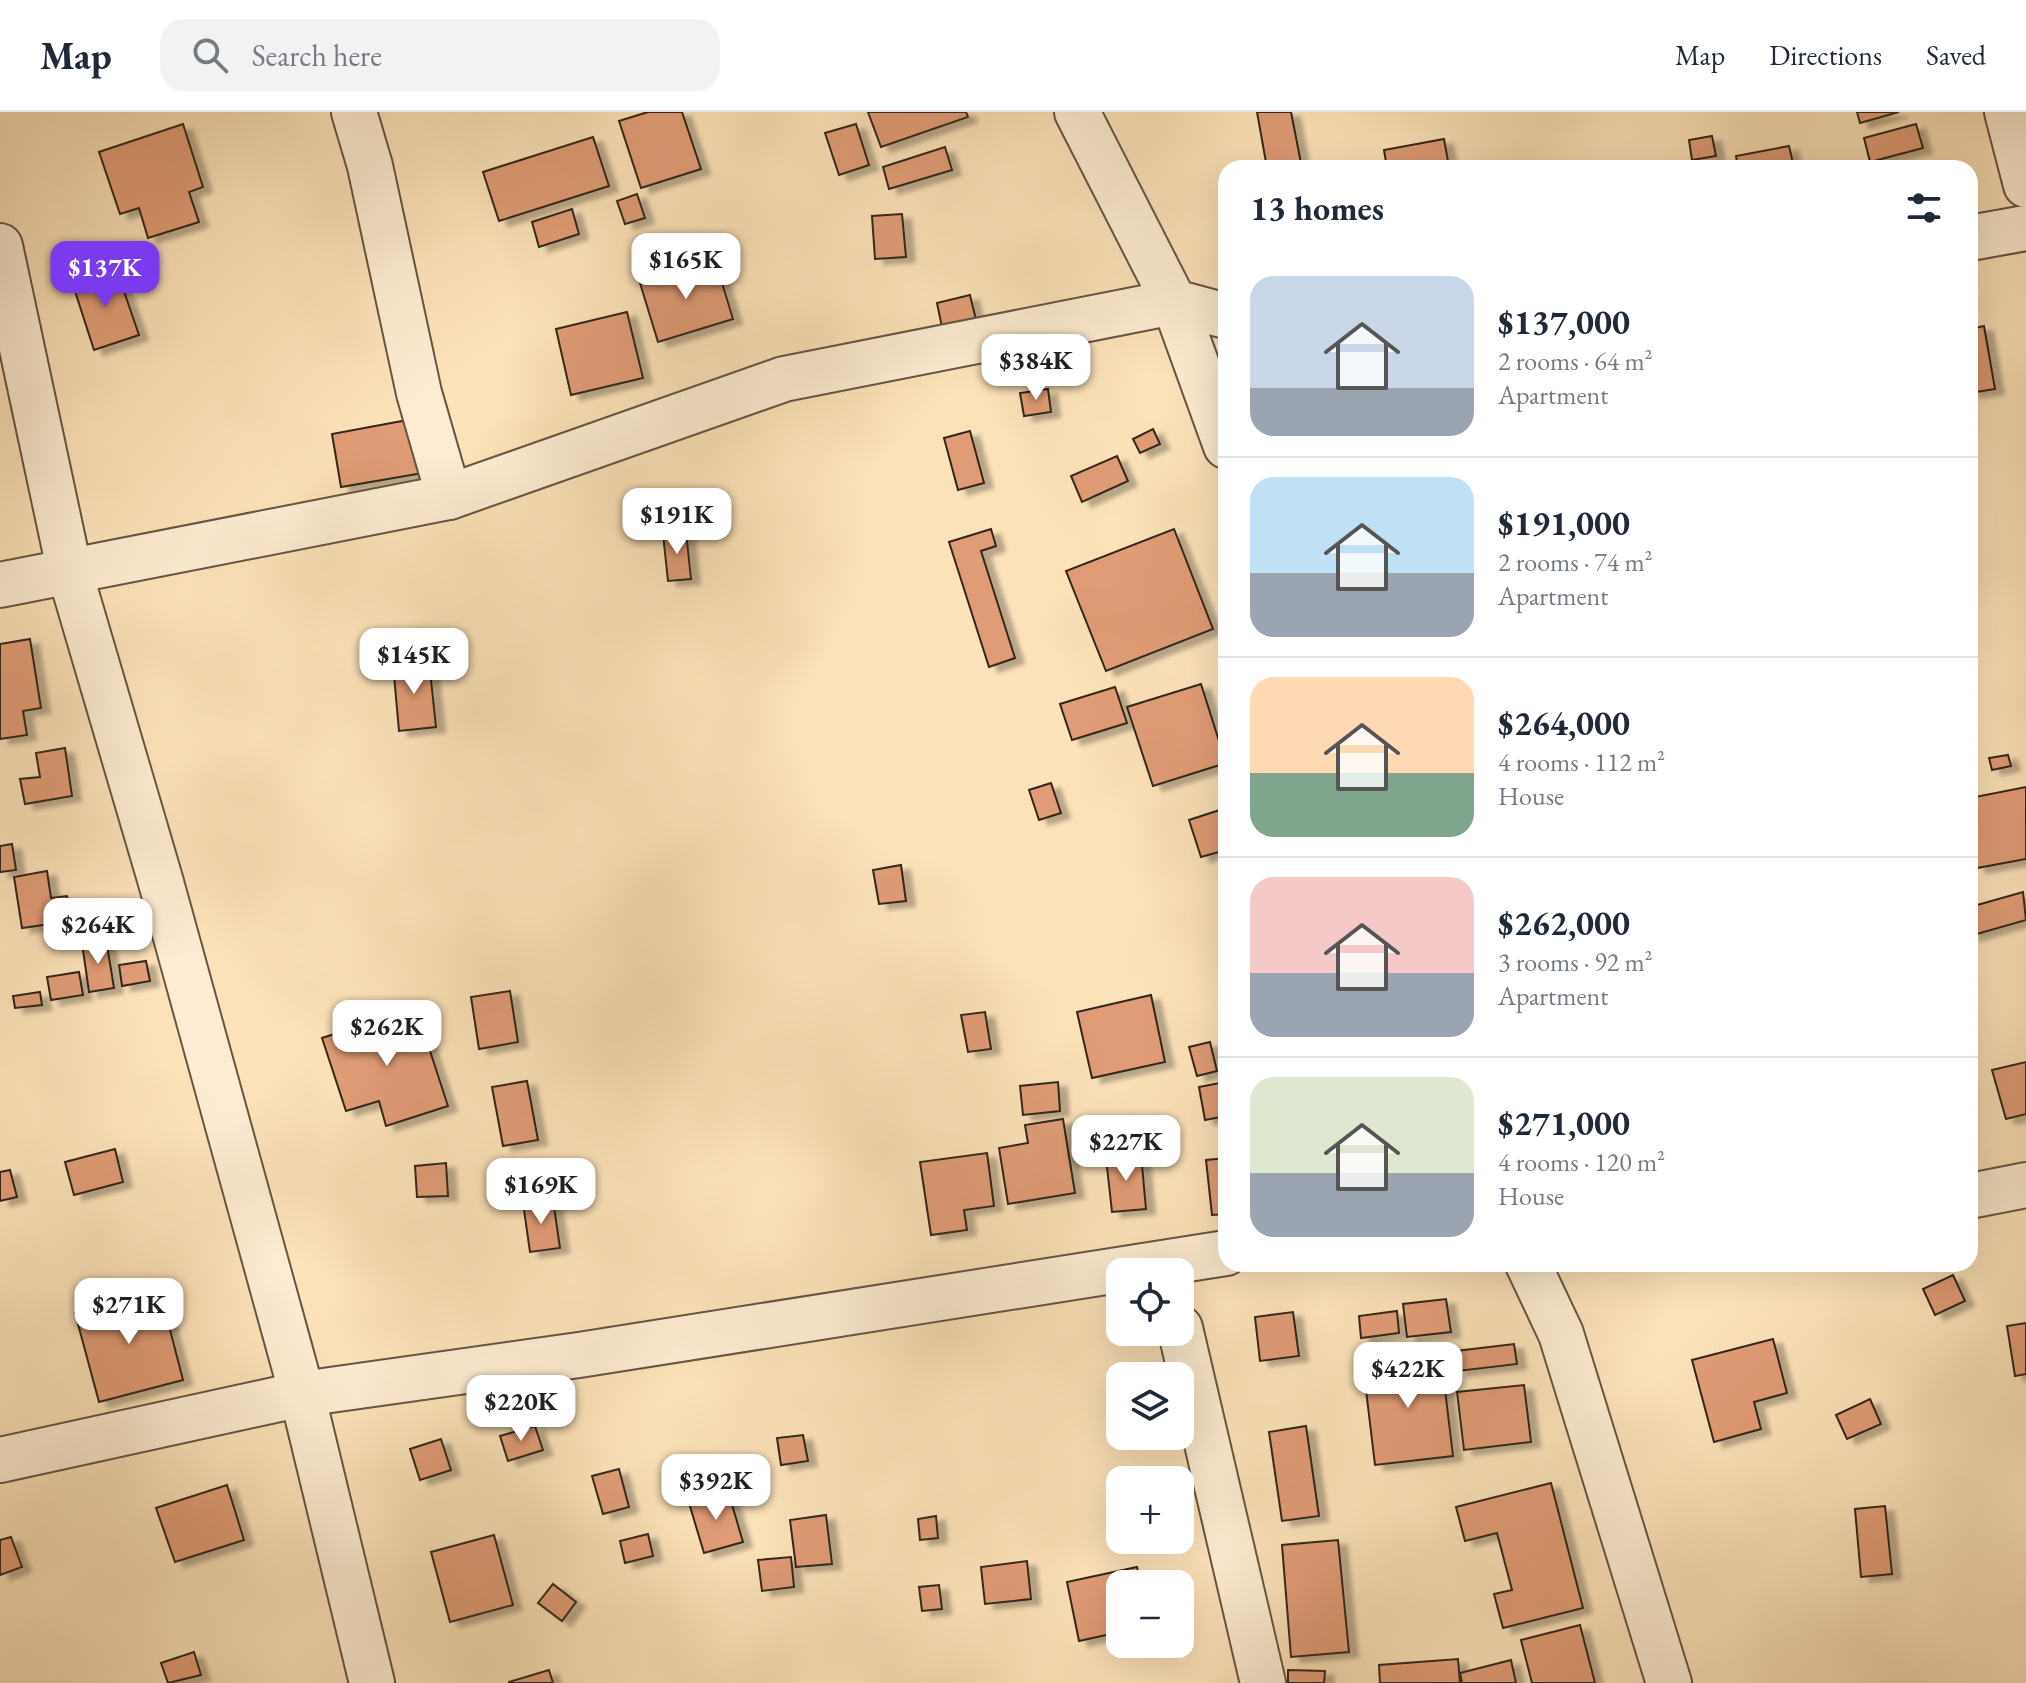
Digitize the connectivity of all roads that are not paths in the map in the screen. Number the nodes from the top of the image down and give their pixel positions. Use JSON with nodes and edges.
{"nodes":[{"id":1,"x":354,"y":112,"type":"edge"},
{"id":2,"x":1077,"y":112,"type":"edge"},
{"id":3,"x":2007,"y":112,"type":"edge"},
{"id":4,"x":2026,"y":185,"type":"edge"},
{"id":5,"x":2026,"y":228,"type":"edge"},
{"id":6,"x":1978,"y":237,"type":"edge"},
{"id":7,"x":0,"y":246,"type":"edge"},
{"id":8,"x":1174,"y":302,"type":"junction"},
{"id":9,"x":1218,"y":314,"type":"edge"},
{"id":10,"x":1218,"y":424,"type":"edge"},
{"id":11,"x":449,"y":497,"type":"junction"},
{"id":12,"x":70,"y":573,"type":"junction"},
{"id":13,"x":0,"y":585,"type":"edge"},
{"id":14,"x":2026,"y":1185,"type":"edge"},
{"id":15,"x":1978,"y":1194,"type":"edge"},
{"id":16,"x":1218,"y":1255,"type":"edge"},
{"id":17,"x":1194,"y":1260,"type":"edge"},
{"id":18,"x":1532,"y":1272,"type":"edge"},
{"id":19,"x":1106,"y":1276,"type":"edge"},
{"id":20,"x":1184,"y":1346,"type":"edge"},
{"id":21,"x":302,"y":1394,"type":"junction"},
{"id":22,"x":0,"y":1460,"type":"edge"},
{"id":23,"x":372,"y":1683,"type":"edge"},
{"id":24,"x":1263,"y":1683,"type":"edge"},
{"id":25,"x":1669,"y":1683,"type":"edge"}],
"edges":[{"from":1,"to":11,"type":"street"},
{"from":2,"to":8,"type":"street"},
{"from":3,"to":4,"type":"street"},
{"from":5,"to":6,"type":"street"},
{"from":7,"to":12,"type":"street"},
{"from":8,"to":9,"type":"street"},
{"from":8,"to":10,"type":"street"},
{"from":8,"to":11,"type":"street"},
{"from":11,"to":12,"type":"street"},
{"from":12,"to":13,"type":"street"},
{"from":12,"to":21,"type":"street"},
{"from":14,"to":15,"type":"street"},
{"from":16,"to":17,"type":"street"},
{"from":18,"to":25,"type":"street"},
{"from":19,"to":21,"type":"street"},
{"from":20,"to":24,"type":"street"},
{"from":21,"to":22,"type":"street"},
{"from":21,"to":23,"type":"street"}]}
